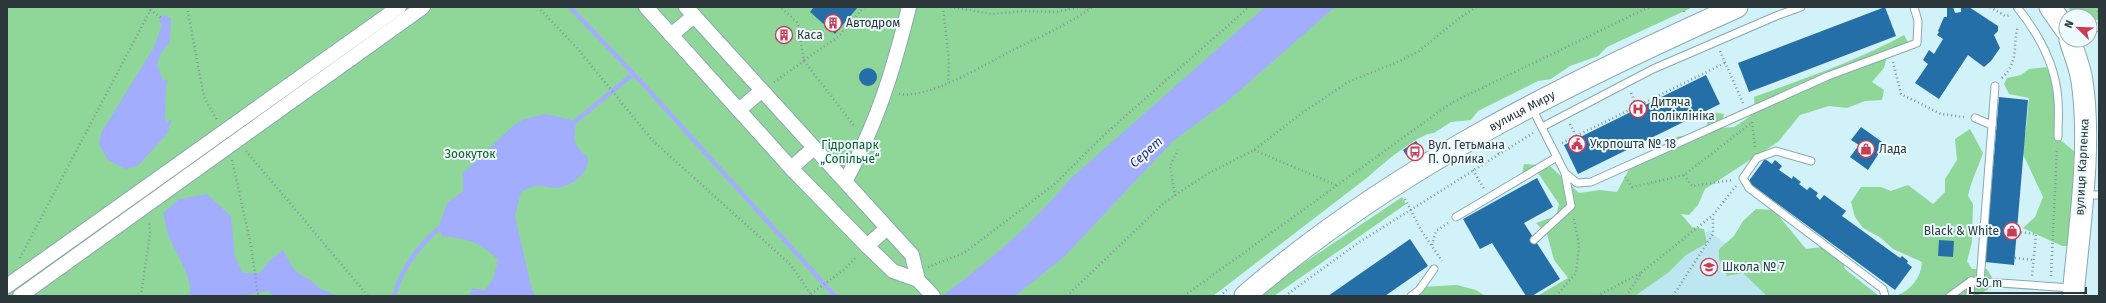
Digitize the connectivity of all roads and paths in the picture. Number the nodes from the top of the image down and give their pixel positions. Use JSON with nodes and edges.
{"nodes":[{"id":1,"x":187,"y":7,"type":"edge"},
{"id":2,"x":399,"y":7,"type":"edge"},
{"id":3,"x":422,"y":7,"type":"edge"},
{"id":4,"x":538,"y":7,"type":"edge"},
{"id":5,"x":646,"y":7,"type":"edge"},
{"id":6,"x":780,"y":7,"type":"edge"},
{"id":7,"x":864,"y":7,"type":"edge"},
{"id":8,"x":909,"y":7,"type":"edge"},
{"id":9,"x":943,"y":7,"type":"edge"},
{"id":10,"x":950,"y":7,"type":"edge"},
{"id":11,"x":1249,"y":7,"type":"edge"},
{"id":12,"x":1476,"y":7,"type":"edge"},
{"id":13,"x":1650,"y":7,"type":"edge"},
{"id":14,"x":1736,"y":7,"type":"edge"},
{"id":15,"x":1802,"y":7,"type":"edge"},
{"id":16,"x":1914,"y":7,"type":"edge"},
{"id":17,"x":1990,"y":7,"type":"edge"},
{"id":18,"x":2050,"y":7,"type":"edge"},
{"id":19,"x":2097,"y":7,"type":"edge"},
{"id":20,"x":151,"y":8,"type":"edge"},
{"id":21,"x":1091,"y":8,"type":"edge"},
{"id":22,"x":2020,"y":10,"type":"edge"},
{"id":23,"x":690,"y":12,"type":"edge"},
{"id":24,"x":2099,"y":17,"type":"edge"},
{"id":25,"x":2058,"y":18,"type":"edge"},
{"id":26,"x":163,"y":19,"type":"dead end"},
{"id":27,"x":671,"y":35,"type":"junction"},
{"id":28,"x":352,"y":48,"type":"junction"},
{"id":29,"x":2072,"y":48,"type":"edge"},
{"id":30,"x":1720,"y":51,"type":"dead end"},
{"id":31,"x":1891,"y":53,"type":"junction"},
{"id":32,"x":804,"y":60,"type":"junction"},
{"id":33,"x":1725,"y":63,"type":"junction"},
{"id":34,"x":948,"y":83,"type":"junction"},
{"id":35,"x":1995,"y":86,"type":"joint"},
{"id":36,"x":761,"y":91,"type":"junction"},
{"id":37,"x":1630,"y":91,"type":"dead end"},
{"id":38,"x":885,"y":92,"type":"junction"},
{"id":39,"x":1741,"y":99,"type":"dead end"},
{"id":40,"x":1530,"y":105,"type":"junction"},
{"id":41,"x":1637,"y":106,"type":"junction"},
{"id":42,"x":739,"y":110,"type":"junction"},
{"id":43,"x":1975,"y":118,"type":"joint"},
{"id":44,"x":1759,"y":119,"type":"dead end"},
{"id":45,"x":1752,"y":122,"type":"junction"},
{"id":46,"x":1570,"y":123,"type":"dead end"},
{"id":47,"x":1992,"y":125,"type":"junction"},
{"id":48,"x":1542,"y":127,"type":"junction"},
{"id":49,"x":223,"y":132,"type":"junction"},
{"id":50,"x":1576,"y":136,"type":"junction"},
{"id":51,"x":1754,"y":137,"type":"dead end"},
{"id":52,"x":2058,"y":137,"type":"joint"},
{"id":53,"x":865,"y":141,"type":"junction"},
{"id":54,"x":232,"y":145,"type":"junction"},
{"id":55,"x":814,"y":148,"type":"junction"},
{"id":56,"x":1552,"y":148,"type":"junction"},
{"id":57,"x":1178,"y":150,"type":"dead end"},
{"id":58,"x":1254,"y":150,"type":"junction"},
{"id":59,"x":1557,"y":157,"type":"junction"},
{"id":60,"x":1811,"y":161,"type":"dead end"},
{"id":61,"x":791,"y":168,"type":"junction"},
{"id":62,"x":1473,"y":170,"type":"junction"},
{"id":63,"x":1565,"y":173,"type":"junction"},
{"id":64,"x":1684,"y":175,"type":"junction"},
{"id":65,"x":1743,"y":178,"type":"junction"},
{"id":66,"x":1626,"y":180,"type":"dead end"},
{"id":67,"x":845,"y":181,"type":"junction"},
{"id":68,"x":1336,"y":185,"type":"junction"},
{"id":69,"x":2090,"y":195,"type":"edge"},
{"id":70,"x":1175,"y":196,"type":"junction"},
{"id":71,"x":1488,"y":196,"type":"junction"},
{"id":72,"x":125,"y":202,"type":"junction"},
{"id":73,"x":1571,"y":206,"type":"junction"},
{"id":74,"x":1411,"y":209,"type":"junction"},
{"id":75,"x":137,"y":212,"type":"junction"},
{"id":76,"x":1713,"y":215,"type":"junction"},
{"id":77,"x":1456,"y":217,"type":"joint"},
{"id":78,"x":887,"y":228,"type":"junction"},
{"id":79,"x":2017,"y":232,"type":"dead end"},
{"id":80,"x":1534,"y":240,"type":"dead end"},
{"id":81,"x":1432,"y":245,"type":"junction"},
{"id":82,"x":867,"y":246,"type":"junction"},
{"id":83,"x":2015,"y":258,"type":"dead end"},
{"id":84,"x":20,"y":259,"type":"dead end"},
{"id":85,"x":854,"y":259,"type":"dead end"},
{"id":86,"x":2034,"y":260,"type":"junction"},
{"id":87,"x":1434,"y":269,"type":"joint"},
{"id":88,"x":1642,"y":272,"type":"junction"},
{"id":89,"x":918,"y":280,"type":"junction"},
{"id":90,"x":1971,"y":281,"type":"junction"},
{"id":91,"x":1980,"y":282,"type":"junction"},
{"id":92,"x":2031,"y":285,"type":"junction"},
{"id":93,"x":7,"y":286,"type":"edge"},
{"id":94,"x":2050,"y":287,"type":"junction"},
{"id":95,"x":7,"y":291,"type":"edge"},
{"id":96,"x":2074,"y":292,"type":"edge"},
{"id":97,"x":811,"y":295,"type":"edge"},
{"id":98,"x":10,"y":296,"type":"edge"},
{"id":99,"x":20,"y":296,"type":"edge"},
{"id":100,"x":141,"y":296,"type":"edge"},
{"id":101,"x":258,"y":296,"type":"edge"},
{"id":102,"x":368,"y":296,"type":"edge"},
{"id":103,"x":933,"y":296,"type":"edge"},
{"id":104,"x":1067,"y":296,"type":"edge"},
{"id":105,"x":1184,"y":296,"type":"edge"},
{"id":106,"x":1245,"y":296,"type":"edge"},
{"id":107,"x":1285,"y":296,"type":"edge"},
{"id":108,"x":1411,"y":296,"type":"edge"},
{"id":109,"x":1556,"y":296,"type":"edge"},
{"id":110,"x":1597,"y":296,"type":"edge"},
{"id":111,"x":1627,"y":296,"type":"edge"},
{"id":112,"x":1673,"y":296,"type":"edge"},
{"id":113,"x":1885,"y":296,"type":"edge"},
{"id":114,"x":1950,"y":296,"type":"edge"},
{"id":115,"x":1970,"y":296,"type":"edge"}],
"edges":[{"from":1,"to":49,"type":"path"},
{"from":2,"to":28,"type":"street"},
{"from":3,"to":28,"type":"street"},
{"from":4,"to":97,"type":"path"},
{"from":5,"to":27,"type":"street"},
{"from":6,"to":32,"type":"path"},
{"from":7,"to":32,"type":"path"},
{"from":8,"to":38,"type":"street"},
{"from":9,"to":34,"type":"path"},
{"from":10,"to":21,"type":"path"},
{"from":11,"to":89,"type":"path"},
{"from":12,"to":58,"type":"path"},
{"from":13,"to":68,"type":"path"},
{"from":14,"to":40,"type":"main road","name":"вулиця Миру"},
{"from":15,"to":48,"type":"lane"},
{"from":16,"to":31,"type":"lane"},
{"from":17,"to":22,"type":"path"},
{"from":18,"to":25,"type":"main road"},
{"from":19,"to":24,"type":"path"},
{"from":20,"to":26,"type":"path"},
{"from":20,"to":84,"type":"path"},
{"from":21,"to":34,"type":"path"},
{"from":22,"to":35,"type":"path"},
{"from":22,"to":52,"type":"lane"},
{"from":23,"to":27,"type":"street"},
{"from":23,"to":36,"type":"street"},
{"from":27,"to":42,"type":"street"},
{"from":28,"to":49,"type":"street"},
{"from":28,"to":54,"type":"street"},
{"from":29,"to":69,"type":"main road","name":"вулиця Карпенка"},
{"from":30,"to":33,"type":"path"},
{"from":31,"to":43,"type":"path"},
{"from":31,"to":63,"type":"lane"},
{"from":32,"to":36,"type":"path"},
{"from":32,"to":53,"type":"path"},
{"from":33,"to":39,"type":"path"},
{"from":33,"to":41,"type":"path"},
{"from":34,"to":38,"type":"path"},
{"from":35,"to":47,"type":"lane"},
{"from":36,"to":42,"type":"street"},
{"from":36,"to":55,"type":"street"},
{"from":37,"to":41,"type":"path"},
{"from":38,"to":53,"type":"street"},
{"from":40,"to":48,"type":"lane"},
{"from":40,"to":106,"type":"main road","name":"вулиця Миру"},
{"from":41,"to":50,"type":"path"},
{"from":42,"to":61,"type":"street"},
{"from":43,"to":47,"type":"lane"},
{"from":44,"to":45,"type":"path"},
{"from":45,"to":51,"type":"path"},
{"from":45,"to":64,"type":"path"},
{"from":46,"to":50,"type":"path"},
{"from":47,"to":91,"type":"lane"},
{"from":48,"to":56,"type":"lane"},
{"from":48,"to":62,"type":"path"},
{"from":49,"to":54,"type":"street"},
{"from":49,"to":72,"type":"street"},
{"from":50,"to":56,"type":"path"},
{"from":52,"to":94,"type":"path"},
{"from":53,"to":67,"type":"street"},
{"from":54,"to":75,"type":"street"},
{"from":54,"to":101,"type":"path"},
{"from":54,"to":102,"type":"path"},
{"from":55,"to":61,"type":"street"},
{"from":55,"to":67,"type":"street"},
{"from":56,"to":59,"type":"lane"},
{"from":57,"to":70,"type":"path"},
{"from":58,"to":68,"type":"path"},
{"from":58,"to":70,"type":"path"},
{"from":59,"to":63,"type":"lane"},
{"from":59,"to":71,"type":"lane"},
{"from":60,"to":65,"type":"lane"},
{"from":61,"to":82,"type":"street"},
{"from":62,"to":71,"type":"path"},
{"from":62,"to":74,"type":"path"},
{"from":63,"to":73,"type":"lane"},
{"from":64,"to":65,"type":"path"},
{"from":64,"to":66,"type":"path"},
{"from":65,"to":76,"type":"path"},
{"from":65,"to":113,"type":"lane"},
{"from":67,"to":78,"type":"street"},
{"from":68,"to":105,"type":"path"},
{"from":69,"to":96,"type":"main road","name":"вулиця Карпенка"},
{"from":70,"to":104,"type":"path"},
{"from":71,"to":77,"type":"lane"},
{"from":72,"to":75,"type":"street"},
{"from":72,"to":93,"type":"street"},
{"from":73,"to":80,"type":"lane"},
{"from":73,"to":109,"type":"path"},
{"from":74,"to":81,"type":"path"},
{"from":74,"to":107,"type":"path"},
{"from":75,"to":99,"type":"street"},
{"from":75,"to":100,"type":"path"},
{"from":76,"to":88,"type":"path"},
{"from":76,"to":112,"type":"path"},
{"from":77,"to":81,"type":"path"},
{"from":78,"to":82,"type":"street"},
{"from":78,"to":89,"type":"street"},
{"from":79,"to":86,"type":"path"},
{"from":81,"to":87,"type":"path"},
{"from":82,"to":89,"type":"street"},
{"from":83,"to":86,"type":"path"},
{"from":85,"to":97,"type":"path"},
{"from":86,"to":92,"type":"path"},
{"from":87,"to":108,"type":"lane"},
{"from":88,"to":110,"type":"path"},
{"from":88,"to":111,"type":"path"},
{"from":89,"to":103,"type":"street"},
{"from":90,"to":91,"type":"lane"},
{"from":90,"to":114,"type":"lane"},
{"from":90,"to":115,"type":"lane"},
{"from":91,"to":92,"type":"lane"},
{"from":92,"to":94,"type":"lane"},
{"from":94,"to":96,"type":"lane"},
{"from":95,"to":98,"type":"street"}]}
